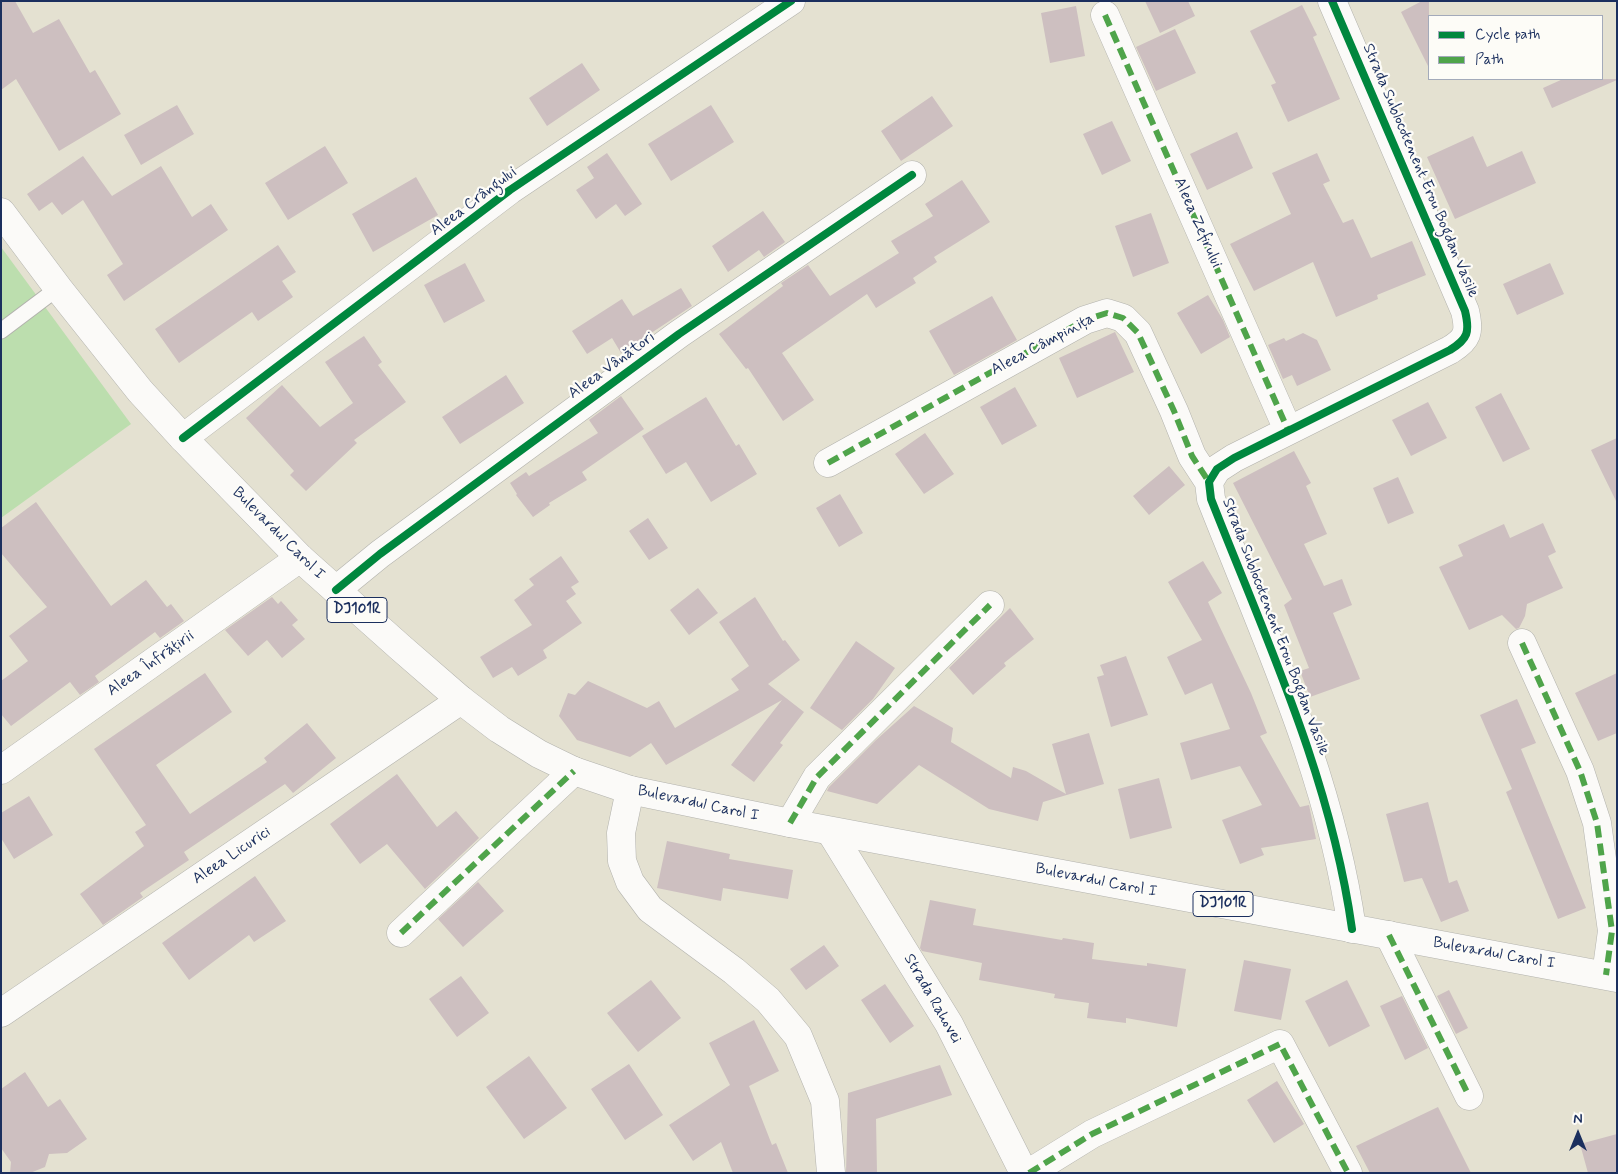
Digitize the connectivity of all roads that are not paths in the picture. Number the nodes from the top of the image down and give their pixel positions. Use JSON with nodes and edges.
{"nodes":[{"id":1,"x":791,"y":1,"type":"edge"},
{"id":2,"x":1332,"y":1,"type":"edge"},
{"id":3,"x":1105,"y":15,"type":"dead end"},
{"id":4,"x":912,"y":175,"type":"dead end"},
{"id":5,"x":1,"y":212,"type":"edge"},
{"id":6,"x":58,"y":288,"type":"junction"},
{"id":7,"x":1,"y":331,"type":"edge"},
{"id":8,"x":1288,"y":430,"type":"junction"},
{"id":9,"x":183,"y":438,"type":"junction"},
{"id":10,"x":828,"y":463,"type":"dead end"},
{"id":11,"x":1209,"y":482,"type":"junction"},
{"id":12,"x":300,"y":558,"type":"junction"},
{"id":13,"x":336,"y":590,"type":"junction"},
{"id":14,"x":990,"y":605,"type":"dead end"},
{"id":15,"x":1522,"y":643,"type":"dead end"},
{"id":16,"x":461,"y":700,"type":"junction"},
{"id":17,"x":1,"y":770,"type":"edge"},
{"id":18,"x":574,"y":771,"type":"junction"},
{"id":19,"x":630,"y":790,"type":"junction"},
{"id":20,"x":790,"y":823,"type":"junction"},
{"id":21,"x":830,"y":831,"type":"junction"},
{"id":22,"x":1352,"y":929,"type":"junction"},
{"id":23,"x":401,"y":933,"type":"dead end"},
{"id":24,"x":1389,"y":935,"type":"junction"},
{"id":25,"x":1611,"y":976,"type":"edge"},
{"id":26,"x":1,"y":1012,"type":"edge"},
{"id":27,"x":1469,"y":1096,"type":"dead end"},
{"id":28,"x":830,"y":1173,"type":"edge"},
{"id":29,"x":1024,"y":1173,"type":"edge"},
{"id":30,"x":1029,"y":1173,"type":"edge"},
{"id":31,"x":1348,"y":1173,"type":"edge"}],
"edges":[{"from":1,"to":9,"type":"street","name":"Aleea Crângului"},
{"from":2,"to":8,"type":"street","name":"Strada Sublocotenent Erou Bogdan Vasile"},
{"from":3,"to":8,"type":"street","name":"Aleea Zefirului"},
{"from":4,"to":13,"type":"street","name":"Aleea Vânători"},
{"from":5,"to":6,"type":"street","name":"Bulevardul Carol I","number":"DJ101R"},
{"from":6,"to":7,"type":"lane"},
{"from":6,"to":9,"type":"street","name":"Bulevardul Carol I","number":"DJ101R"},
{"from":8,"to":11,"type":"street","name":"Strada Sublocotenent Erou Bogdan Vasile"},
{"from":9,"to":12,"type":"street","name":"Bulevardul Carol I","number":"DJ101R"},
{"from":10,"to":11,"type":"street","name":"Aleea Câmpinița"},
{"from":11,"to":22,"type":"street","name":"Strada Sublocotenent Erou Bogdan Vasile"},
{"from":12,"to":13,"type":"street","name":"Bulevardul Carol I","number":"DJ101R"},
{"from":12,"to":17,"type":"street","name":"Aleea Înfrățirii"},
{"from":13,"to":16,"type":"street","name":"Bulevardul Carol I","number":"DJ101R"},
{"from":14,"to":20,"type":"street"},
{"from":15,"to":25,"type":"street"},
{"from":16,"to":18,"type":"street","name":"Bulevardul Carol I","number":"DJ101R"},
{"from":16,"to":26,"type":"street","name":"Aleea Licurici"},
{"from":18,"to":19,"type":"street","name":"Bulevardul Carol I","number":"DJ101R"},
{"from":18,"to":23,"type":"street"},
{"from":19,"to":20,"type":"street","name":"Bulevardul Carol I","number":"DJ101R"},
{"from":19,"to":28,"type":"street"},
{"from":20,"to":21,"type":"street","name":"Bulevardul Carol I","number":"DJ101R"},
{"from":21,"to":22,"type":"street","name":"Bulevardul Carol I","number":"DJ101R"},
{"from":21,"to":29,"type":"street","name":"Strada Rahovei"},
{"from":22,"to":24,"type":"street","name":"Bulevardul Carol I","number":"DJ101R"},
{"from":24,"to":25,"type":"street","name":"Bulevardul Carol I","number":"DJ101R"},
{"from":24,"to":27,"type":"street"},
{"from":30,"to":31,"type":"street"}]}
